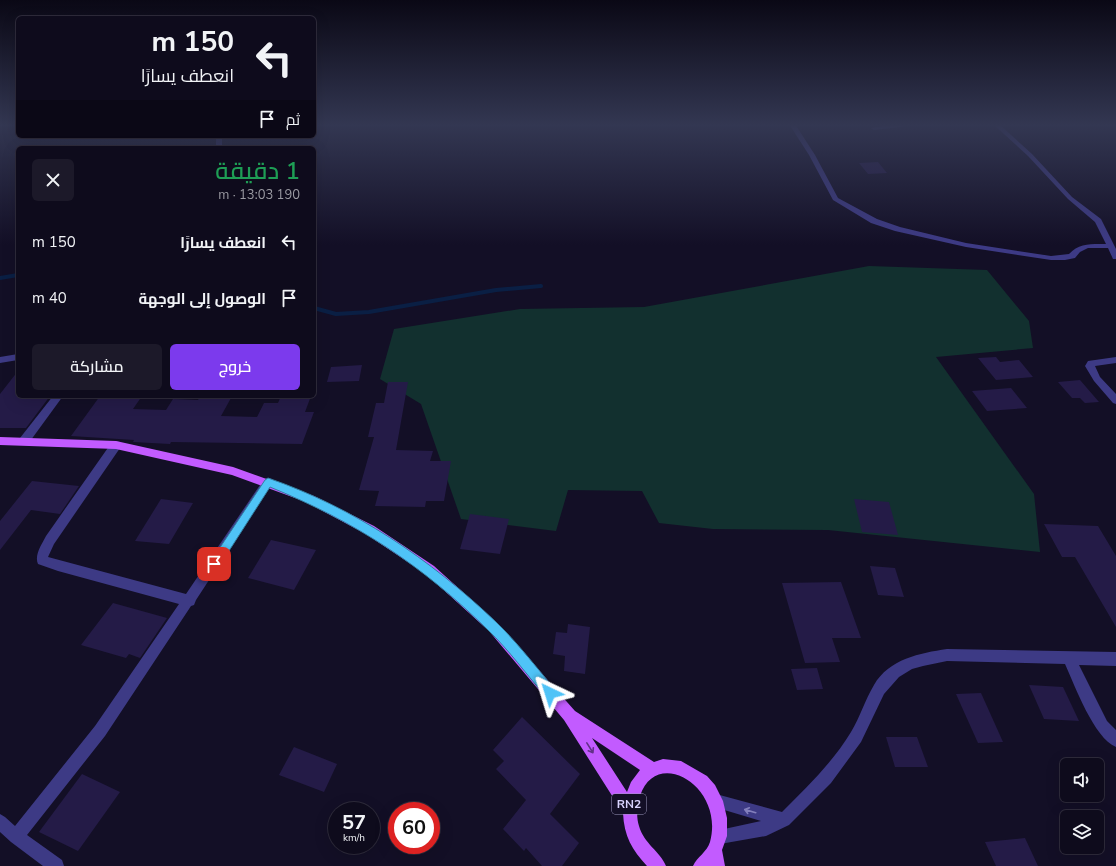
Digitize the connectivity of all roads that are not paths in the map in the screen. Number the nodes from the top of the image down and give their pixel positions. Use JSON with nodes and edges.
{"nodes":[{"id":1,"x":817,"y":164,"type":"edge"},
{"id":2,"x":1039,"y":164,"type":"edge"},
{"id":3,"x":1109,"y":246,"type":"junction"},
{"id":4,"x":1116,"y":257,"type":"edge"},
{"id":5,"x":16,"y":357,"type":"edge"},
{"id":6,"x":0,"y":360,"type":"edge"},
{"id":7,"x":1116,"y":360,"type":"edge"},
{"id":8,"x":56,"y":398,"type":"edge"},
{"id":9,"x":1116,"y":400,"type":"edge"},
{"id":10,"x":0,"y":441,"type":"edge"},
{"id":11,"x":24,"y":441,"type":"junction"},
{"id":12,"x":116,"y":445,"type":"junction"},
{"id":13,"x":268,"y":482,"type":"junction"},
{"id":14,"x":190,"y":601,"type":"junction"},
{"id":15,"x":1068,"y":657,"type":"junction"},
{"id":16,"x":1116,"y":658,"type":"edge"},
{"id":17,"x":569,"y":714,"type":"junction"},
{"id":18,"x":1116,"y":740,"type":"edge"},
{"id":19,"x":652,"y":769,"type":"junction"},
{"id":20,"x":716,"y":801,"type":"junction"},
{"id":21,"x":628,"y":808,"type":"junction"},
{"id":22,"x":784,"y":820,"type":"junction"},
{"id":23,"x":0,"y":822,"type":"edge"},
{"id":24,"x":720,"y":836,"type":"junction"},
{"id":25,"x":16,"y":837,"type":"junction"},
{"id":26,"x":716,"y":859,"type":"edge"},
{"id":27,"x":56,"y":866,"type":"edge"},
{"id":28,"x":658,"y":866,"type":"edge"},
{"id":29,"x":701,"y":866,"type":"edge"}],
"edges":[{"from":1,"to":3,"type":"street"},
{"from":2,"to":3,"type":"street"},
{"from":3,"to":4,"type":"street"},
{"from":5,"to":6,"type":"street"},
{"from":7,"to":9,"type":"street"},
{"from":8,"to":11,"type":"street"},
{"from":10,"to":11,"type":"main road","number":"RN2"},
{"from":11,"to":12,"type":"main road","number":"RN2"},
{"from":12,"to":13,"type":"main road","number":"RN2"},
{"from":12,"to":14,"type":"street"},
{"from":13,"to":14,"type":"street"},
{"from":13,"to":17,"type":"main road","number":"RN2"},
{"from":14,"to":25,"type":"street"},
{"from":15,"to":16,"type":"street"},
{"from":15,"to":18,"type":"street"},
{"from":15,"to":22,"type":"street"},
{"from":17,"to":19,"type":"main road","number":"RN2"},
{"from":17,"to":21,"type":"main road","number":"RN2","one_way":true},
{"from":19,"to":20,"type":"main road"},
{"from":19,"to":21,"type":"main road","number":"RN2"},
{"from":22,"to":20,"type":"street","one_way":true},
{"from":20,"to":24,"type":"main road"},
{"from":21,"to":28,"type":"main road","number":"RN2"},
{"from":22,"to":24,"type":"street"},
{"from":23,"to":25,"type":"street"},
{"from":24,"to":26,"type":"main road"},
{"from":25,"to":27,"type":"street"},
{"from":26,"to":29,"type":"main road"}]}
